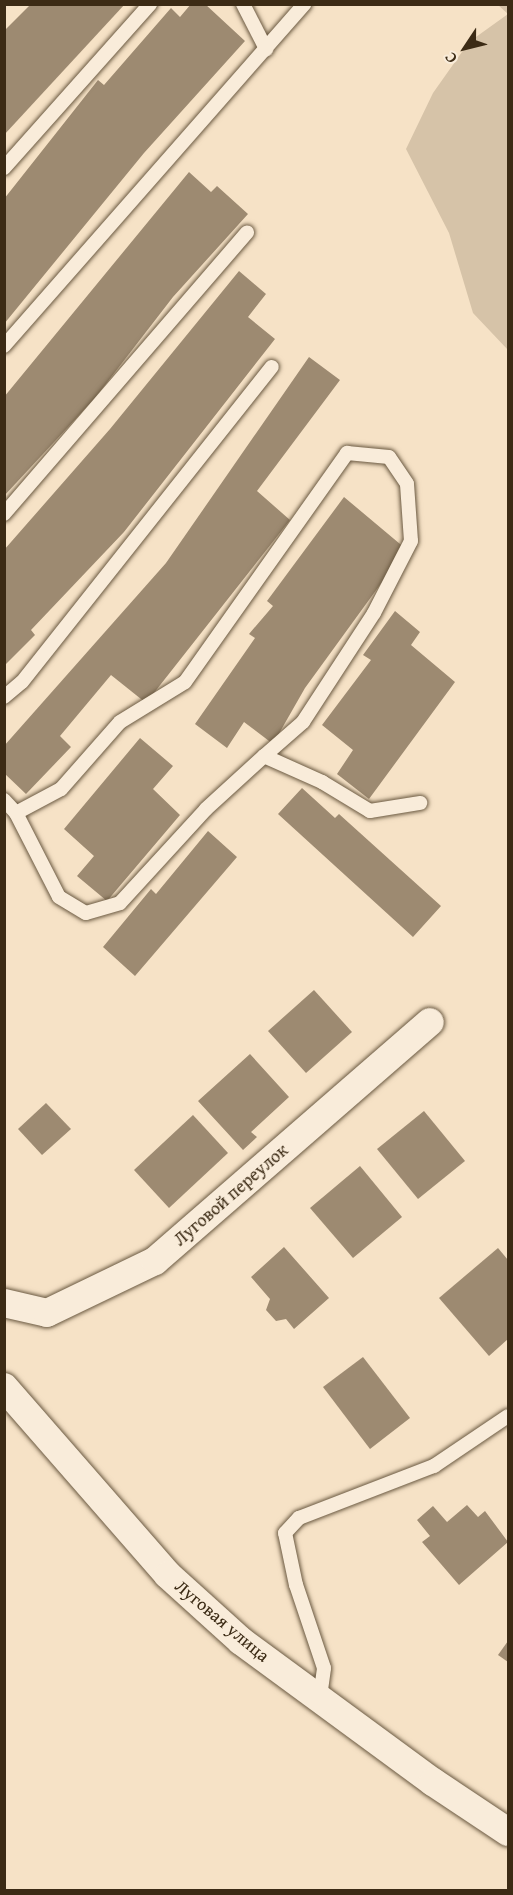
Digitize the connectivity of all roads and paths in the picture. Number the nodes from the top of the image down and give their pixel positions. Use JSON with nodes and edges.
{"nodes":[{"id":1,"x":150,"y":4,"type":"edge"},
{"id":2,"x":243,"y":4,"type":"edge"},
{"id":3,"x":304,"y":4,"type":"edge"},
{"id":4,"x":266,"y":49,"type":"junction"},
{"id":5,"x":4,"y":168,"type":"edge"},
{"id":6,"x":246,"y":232,"type":"dead end"},
{"id":7,"x":4,"y":346,"type":"edge"},
{"id":8,"x":272,"y":367,"type":"dead end"},
{"id":9,"x":4,"y":514,"type":"edge"},
{"id":10,"x":4,"y":697,"type":"edge"},
{"id":11,"x":264,"y":756,"type":"junction"},
{"id":12,"x":4,"y":800,"type":"edge"},
{"id":13,"x":420,"y":803,"type":"dead end"},
{"id":14,"x":16,"y":813,"type":"junction"},
{"id":15,"x":430,"y":1022,"type":"dead end"},
{"id":16,"x":4,"y":1303,"type":"edge"},
{"id":17,"x":4,"y":1387,"type":"edge"},
{"id":18,"x":508,"y":1416,"type":"edge"},
{"id":19,"x":320,"y":1697,"type":"junction"},
{"id":20,"x":508,"y":1832,"type":"edge"}],
"edges":[{"from":1,"to":5,"type":"lane"},
{"from":2,"to":4,"type":"lane"},
{"from":3,"to":4,"type":"lane"},
{"from":4,"to":7,"type":"lane"},
{"from":6,"to":9,"type":"lane"},
{"from":8,"to":10,"type":"lane"},
{"from":11,"to":13,"type":"lane"},
{"from":11,"to":14,"type":"lane"},
{"from":11,"to":14,"type":"lane"},
{"from":12,"to":14,"type":"lane"},
{"from":15,"to":16,"type":"street","name":"Луговой переулок"},
{"from":17,"to":19,"type":"street","name":"Луговая улица"},
{"from":18,"to":19,"type":"lane"},
{"from":19,"to":20,"type":"street","name":"Луговая улица"}]}
